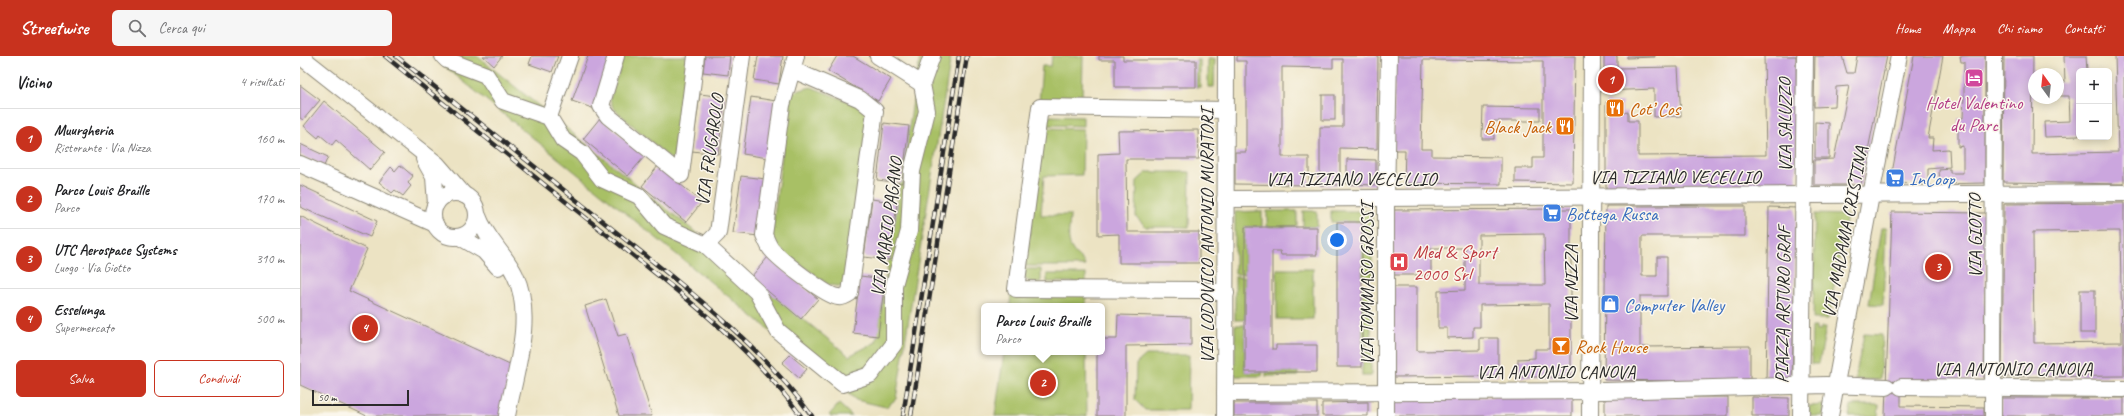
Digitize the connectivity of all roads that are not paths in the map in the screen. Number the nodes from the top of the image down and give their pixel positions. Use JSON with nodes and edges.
{"nodes":[{"id":1,"x":300,"y":56,"type":"edge"},
{"id":2,"x":443,"y":56,"type":"edge"},
{"id":3,"x":570,"y":56,"type":"edge"},
{"id":4,"x":616,"y":56,"type":"edge"},
{"id":5,"x":696,"y":56,"type":"edge"},
{"id":6,"x":742,"y":56,"type":"edge"},
{"id":7,"x":878,"y":56,"type":"edge"},
{"id":8,"x":932,"y":56,"type":"edge"},
{"id":9,"x":1226,"y":56,"type":"edge"},
{"id":10,"x":1389,"y":56,"type":"edge"},
{"id":11,"x":1592,"y":56,"type":"edge"},
{"id":12,"x":1804,"y":56,"type":"edge"},
{"id":13,"x":1899,"y":56,"type":"edge"},
{"id":14,"x":1994,"y":56,"type":"edge"},
{"id":15,"x":795,"y":63,"type":"edge"},
{"id":16,"x":922,"y":84,"type":"junction"},
{"id":17,"x":1226,"y":110,"type":"junction"},
{"id":18,"x":549,"y":117,"type":"junction"},
{"id":19,"x":422,"y":154,"type":"junction"},
{"id":20,"x":300,"y":164,"type":"edge"},
{"id":21,"x":2124,"y":193,"type":"edge"},
{"id":22,"x":1994,"y":194,"type":"junction"},
{"id":23,"x":464,"y":195,"type":"junction"},
{"id":24,"x":1804,"y":195,"type":"junction"},
{"id":25,"x":1871,"y":195,"type":"junction"},
{"id":26,"x":1591,"y":196,"type":"junction"},
{"id":27,"x":1386,"y":198,"type":"junction"},
{"id":28,"x":1225,"y":199,"type":"junction"},
{"id":29,"x":438,"y":201,"type":"junction"},
{"id":30,"x":402,"y":208,"type":"junction"},
{"id":31,"x":478,"y":216,"type":"junction"},
{"id":32,"x":435,"y":224,"type":"junction"},
{"id":33,"x":460,"y":237,"type":"junction"},
{"id":34,"x":706,"y":245,"type":"junction"},
{"id":35,"x":1226,"y":293,"type":"junction"},
{"id":36,"x":524,"y":312,"type":"junction"},
{"id":37,"x":1801,"y":386,"type":"junction"},
{"id":38,"x":1836,"y":386,"type":"junction"},
{"id":39,"x":1993,"y":387,"type":"junction"},
{"id":40,"x":2124,"y":389,"type":"edge"},
{"id":41,"x":1386,"y":391,"type":"junction"},
{"id":42,"x":1590,"y":391,"type":"junction"},
{"id":43,"x":1225,"y":393,"type":"junction"},
{"id":44,"x":507,"y":416,"type":"edge"},
{"id":45,"x":1225,"y":416,"type":"edge"},
{"id":46,"x":1386,"y":416,"type":"edge"},
{"id":47,"x":1590,"y":416,"type":"edge"},
{"id":48,"x":1802,"y":416,"type":"edge"},
{"id":49,"x":1830,"y":416,"type":"edge"},
{"id":50,"x":1993,"y":416,"type":"edge"}],
"edges":[{"from":1,"to":19,"type":"street"},
{"from":2,"to":18,"type":"street"},
{"from":3,"to":18,"type":"street"},
{"from":4,"to":5,"type":"street"},
{"from":6,"to":34,"type":"street","name":"VIA FRUGAROLO"},
{"from":7,"to":16,"type":"street"},
{"from":8,"to":16,"type":"street"},
{"from":9,"to":17,"type":"street","name":"VIA LODOVICO ANTONIO MURATORI"},
{"from":10,"to":27,"type":"street","name":"VIA TOMMASO GROSSI"},
{"from":11,"to":26,"type":"street","name":"VIA NIZZA"},
{"from":12,"to":24,"type":"street","name":"VIA SALUZZO"},
{"from":13,"to":25,"type":"street","name":"VIA MADAMA CRISTINA"},
{"from":14,"to":22,"type":"street","name":"VIA GIOTTO"},
{"from":15,"to":15,"type":"street"},
{"from":16,"to":34,"type":"street","name":"VIA MARIO PAGANO"},
{"from":17,"to":28,"type":"street","name":"VIA LODOVICO ANTONIO MURATORI"},
{"from":17,"to":35,"type":"street"},
{"from":18,"to":34,"type":"street"},
{"from":19,"to":23,"type":"street"},
{"from":19,"to":29,"type":"street"},
{"from":20,"to":30,"type":"street"},
{"from":21,"to":22,"type":"street","name":"VIA TIZIANO VECELLIO"},
{"from":22,"to":25,"type":"street","name":"VIA TIZIANO VECELLIO"},
{"from":22,"to":39,"type":"street","name":"VIA GIOTTO"},
{"from":23,"to":29,"type":"street"},
{"from":23,"to":31,"type":"street"},
{"from":24,"to":25,"type":"street","name":"VIA TIZIANO VECELLIO"},
{"from":24,"to":26,"type":"street","name":"VIA TIZIANO VECELLIO"},
{"from":24,"to":37,"type":"street","name":"PIAZZA ARTURO GRAF"},
{"from":25,"to":38,"type":"street","name":"VIA MADAMA CRISTINA"},
{"from":26,"to":27,"type":"street","name":"VIA TIZIANO VECELLIO"},
{"from":26,"to":42,"type":"street","name":"VIA NIZZA"},
{"from":27,"to":28,"type":"street","name":"VIA TIZIANO VECELLIO"},
{"from":27,"to":41,"type":"street","name":"VIA TOMMASO GROSSI"},
{"from":28,"to":35,"type":"street","name":"VIA LODOVICO ANTONIO MURATORI"},
{"from":29,"to":30,"type":"street"},
{"from":29,"to":32,"type":"street"},
{"from":30,"to":32,"type":"street"},
{"from":31,"to":33,"type":"street"},
{"from":31,"to":36,"type":"street"},
{"from":32,"to":33,"type":"street"},
{"from":33,"to":36,"type":"street"},
{"from":35,"to":43,"type":"street","name":"VIA LODOVICO ANTONIO MURATORI"},
{"from":36,"to":44,"type":"street"},
{"from":37,"to":38,"type":"street","name":"VIA ANTONIO CANOVA"},
{"from":37,"to":42,"type":"street","name":"VIA ANTONIO CANOVA"},
{"from":37,"to":48,"type":"street","name":"PIAZZA ARTURO GRAF"},
{"from":38,"to":39,"type":"street","name":"VIA ANTONIO CANOVA"},
{"from":38,"to":49,"type":"street","name":"VIA MADAMA CRISTINA"},
{"from":39,"to":40,"type":"street","name":"VIA ANTONIO CANOVA"},
{"from":39,"to":50,"type":"street","name":"VIA GIOTTO"},
{"from":41,"to":42,"type":"street","name":"VIA ANTONIO CANOVA"},
{"from":41,"to":43,"type":"street","name":"VIA ANTONIO CANOVA"},
{"from":41,"to":46,"type":"street","name":"VIA TOMMASO GROSSI"},
{"from":42,"to":47,"type":"street","name":"VIA NIZZA"},
{"from":43,"to":45,"type":"street","name":"VIA LODOVICO ANTONIO MURATORI"}]}
